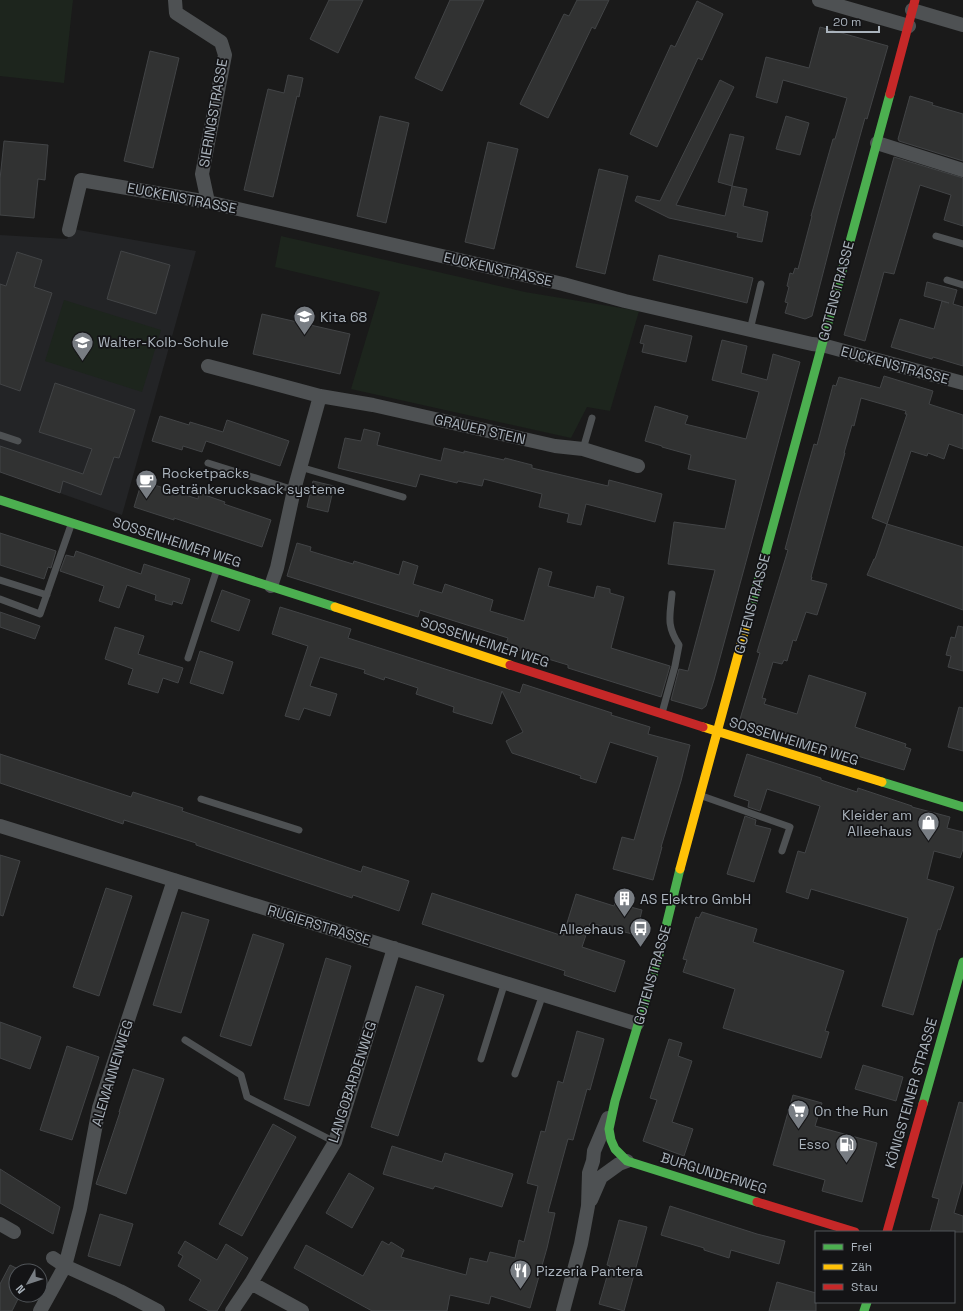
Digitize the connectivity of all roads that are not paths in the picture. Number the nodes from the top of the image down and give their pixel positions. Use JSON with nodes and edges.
{"nodes":[{"id":1,"x":176,"y":0,"type":"edge"},
{"id":2,"x":819,"y":0,"type":"edge"},
{"id":3,"x":914,"y":5,"type":"edge"},
{"id":4,"x":963,"y":25,"type":"edge"},
{"id":5,"x":909,"y":26,"type":"junction"},
{"id":6,"x":877,"y":144,"type":"junction"},
{"id":7,"x":963,"y":170,"type":"edge"},
{"id":8,"x":208,"y":202,"type":"junction"},
{"id":9,"x":69,"y":230,"type":"dead end"},
{"id":10,"x":936,"y":236,"type":"dead end"},
{"id":11,"x":963,"y":244,"type":"edge"},
{"id":12,"x":947,"y":280,"type":"dead end"},
{"id":13,"x":761,"y":284,"type":"dead end"},
{"id":14,"x":963,"y":284,"type":"edge"},
{"id":15,"x":750,"y":330,"type":"junction"},
{"id":16,"x":822,"y":345,"type":"junction"},
{"id":17,"x":208,"y":366,"type":"dead end"},
{"id":18,"x":963,"y":383,"type":"edge"},
{"id":19,"x":320,"y":396,"type":"junction"},
{"id":20,"x":592,"y":418,"type":"dead end"},
{"id":21,"x":0,"y":436,"type":"edge"},
{"id":22,"x":18,"y":441,"type":"dead end"},
{"id":23,"x":583,"y":449,"type":"junction"},
{"id":24,"x":208,"y":463,"type":"dead end"},
{"id":25,"x":638,"y":466,"type":"dead end"},
{"id":26,"x":300,"y":467,"type":"junction"},
{"id":27,"x":294,"y":490,"type":"junction"},
{"id":28,"x":403,"y":497,"type":"dead end"},
{"id":29,"x":0,"y":500,"type":"edge"},
{"id":30,"x":72,"y":523,"type":"junction"},
{"id":31,"x":217,"y":569,"type":"junction"},
{"id":32,"x":0,"y":580,"type":"edge"},
{"id":33,"x":271,"y":586,"type":"junction"},
{"id":34,"x":672,"y":594,"type":"dead end"},
{"id":35,"x":47,"y":595,"type":"junction"},
{"id":36,"x":0,"y":599,"type":"edge"},
{"id":37,"x":188,"y":658,"type":"dead end"},
{"id":38,"x":662,"y":715,"type":"junction"},
{"id":39,"x":717,"y":732,"type":"junction"},
{"id":40,"x":700,"y":796,"type":"junction"},
{"id":41,"x":201,"y":799,"type":"dead end"},
{"id":42,"x":963,"y":807,"type":"edge"},
{"id":43,"x":0,"y":826,"type":"edge"},
{"id":44,"x":299,"y":830,"type":"dead end"},
{"id":45,"x":782,"y":851,"type":"dead end"},
{"id":46,"x":174,"y":880,"type":"junction"},
{"id":47,"x":394,"y":948,"type":"junction"},
{"id":48,"x":963,"y":962,"type":"edge"},
{"id":49,"x":505,"y":982,"type":"junction"},
{"id":50,"x":543,"y":994,"type":"junction"},
{"id":51,"x":638,"y":1024,"type":"junction"},
{"id":52,"x":185,"y":1040,"type":"dead end"},
{"id":53,"x":481,"y":1059,"type":"dead end"},
{"id":54,"x":515,"y":1074,"type":"dead end"},
{"id":55,"x":615,"y":1101,"type":"junction"},
{"id":56,"x":336,"y":1142,"type":"junction"},
{"id":57,"x":628,"y":1161,"type":"junction"},
{"id":58,"x":588,"y":1206,"type":"junction"},
{"id":59,"x":890,"y":1221,"type":"junction"},
{"id":60,"x":0,"y":1224,"type":"edge"},
{"id":61,"x":876,"y":1230,"type":"dead end"},
{"id":62,"x":852,"y":1231,"type":"edge"},
{"id":63,"x":887,"y":1231,"type":"edge"},
{"id":64,"x":14,"y":1232,"type":"dead end"},
{"id":65,"x":53,"y":1258,"type":"dead end"},
{"id":66,"x":65,"y":1266,"type":"junction"},
{"id":67,"x":251,"y":1283,"type":"junction"},
{"id":68,"x":40,"y":1311,"type":"edge"},
{"id":69,"x":158,"y":1311,"type":"edge"},
{"id":70,"x":232,"y":1311,"type":"edge"},
{"id":71,"x":302,"y":1311,"type":"edge"},
{"id":72,"x":563,"y":1311,"type":"edge"}],
"edges":[{"from":1,"to":8,"type":"street","name":"SIERINGSTRASSE"},
{"from":2,"to":5,"type":"street"},
{"from":3,"to":4,"type":"street"},
{"from":3,"to":5,"type":"main road","name":"GOTENSTRASSE"},
{"from":5,"to":6,"type":"main road","name":"GOTENSTRASSE"},
{"from":6,"to":7,"type":"street"},
{"from":6,"to":16,"type":"main road","name":"GOTENSTRASSE"},
{"from":8,"to":9,"type":"street","name":"EUCKENSTRASSE"},
{"from":8,"to":15,"type":"street","name":"EUCKENSTRASSE"},
{"from":10,"to":11,"type":"lane"},
{"from":12,"to":14,"type":"lane"},
{"from":13,"to":15,"type":"lane"},
{"from":15,"to":16,"type":"street","name":"EUCKENSTRASSE"},
{"from":16,"to":18,"type":"street","name":"EUCKENSTRASSE"},
{"from":16,"to":39,"type":"main road","name":"GOTENSTRASSE"},
{"from":17,"to":19,"type":"street","name":"GRAUER STEIN"},
{"from":19,"to":23,"type":"street","name":"GRAUER STEIN"},
{"from":19,"to":26,"type":"street"},
{"from":20,"to":23,"type":"lane"},
{"from":21,"to":22,"type":"lane"},
{"from":23,"to":25,"type":"street","name":"GRAUER STEIN"},
{"from":24,"to":27,"type":"lane"},
{"from":26,"to":27,"type":"street"},
{"from":26,"to":28,"type":"lane"},
{"from":27,"to":33,"type":"street"},
{"from":29,"to":30,"type":"main road","name":"SOSSENHEIMER WEG"},
{"from":30,"to":31,"type":"main road","name":"SOSSENHEIMER WEG"},
{"from":30,"to":35,"type":"lane"},
{"from":31,"to":33,"type":"main road","name":"SOSSENHEIMER WEG"},
{"from":31,"to":37,"type":"lane"},
{"from":32,"to":35,"type":"lane"},
{"from":33,"to":38,"type":"main road","name":"SOSSENHEIMER WEG"},
{"from":34,"to":38,"type":"lane"},
{"from":35,"to":36,"type":"lane"},
{"from":38,"to":39,"type":"main road","name":"SOSSENHEIMER WEG"},
{"from":39,"to":40,"type":"main road","name":"GOTENSTRASSE"},
{"from":39,"to":42,"type":"main road","name":"SOSSENHEIMER WEG"},
{"from":40,"to":45,"type":"lane"},
{"from":40,"to":51,"type":"main road","name":"GOTENSTRASSE"},
{"from":41,"to":44,"type":"lane"},
{"from":43,"to":46,"type":"street","name":"RUGIERSTRASSE"},
{"from":46,"to":47,"type":"street","name":"RUGIERSTRASSE"},
{"from":46,"to":66,"type":"street","name":"ALEMANNENWEG"},
{"from":47,"to":49,"type":"street","name":"RUGIERSTRASSE"},
{"from":47,"to":56,"type":"street","name":"LANGOBARDENWEG"},
{"from":48,"to":59,"type":"main road","name":"KÖNIGSTEINER STRASSE"},
{"from":49,"to":50,"type":"street","name":"RUGIERSTRASSE"},
{"from":49,"to":53,"type":"lane"},
{"from":50,"to":51,"type":"street","name":"RUGIERSTRASSE"},
{"from":50,"to":54,"type":"lane"},
{"from":51,"to":55,"type":"main road","name":"GOTENSTRASSE"},
{"from":52,"to":56,"type":"lane"},
{"from":55,"to":57,"type":"main road","name":"BURGUNDERWEG"},
{"from":55,"to":58,"type":"street","name":"GOTENSTRASSE"},
{"from":56,"to":67,"type":"street","name":"LANGOBARDENWEG"},
{"from":57,"to":58,"type":"street","name":"GOTENSTRASSE"},
{"from":57,"to":62,"type":"main road","name":"BURGUNDERWEG"},
{"from":58,"to":72,"type":"street","name":"GOTENSTRASSE"},
{"from":59,"to":61,"type":"main road"},
{"from":59,"to":63,"type":"main road","name":"KÖNIGSTEINER STRASSE"},
{"from":60,"to":64,"type":"street"},
{"from":65,"to":66,"type":"street"},
{"from":66,"to":68,"type":"street","name":"ALEMANNENWEG"},
{"from":66,"to":69,"type":"street"},
{"from":67,"to":70,"type":"street","name":"LANGOBARDENWEG"},
{"from":67,"to":71,"type":"street"}]}
